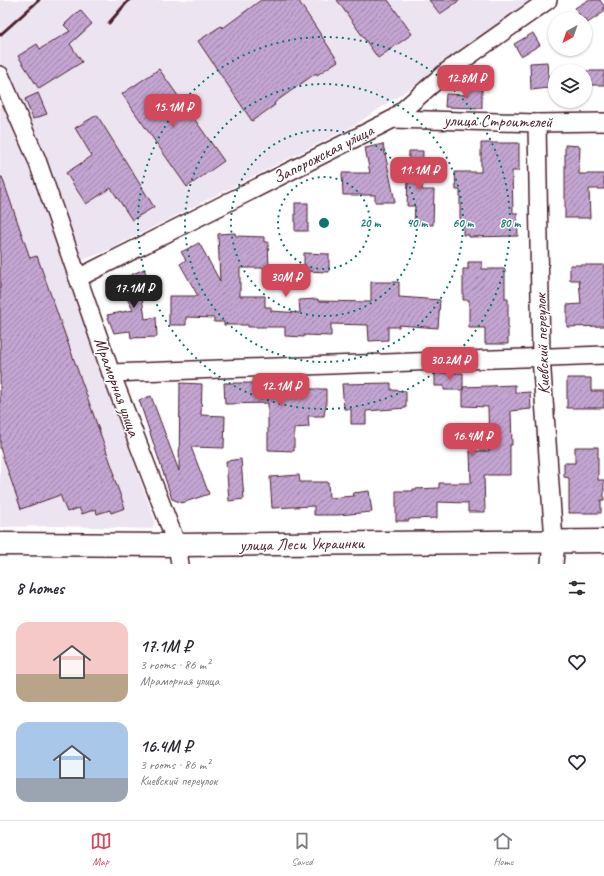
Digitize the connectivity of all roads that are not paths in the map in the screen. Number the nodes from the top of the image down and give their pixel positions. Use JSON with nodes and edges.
{"nodes":[{"id":1,"x":548,"y":0,"type":"edge"},
{"id":2,"x":0,"y":75,"type":"edge"},
{"id":3,"x":393,"y":119,"type":"junction"},
{"id":4,"x":604,"y":122,"type":"edge"},
{"id":5,"x":538,"y":123,"type":"junction"},
{"id":6,"x":78,"y":278,"type":"junction"},
{"id":7,"x":604,"y":355,"type":"edge"},
{"id":8,"x":541,"y":357,"type":"junction"},
{"id":9,"x":111,"y":373,"type":"junction"},
{"id":10,"x":554,"y":541,"type":"junction"},
{"id":11,"x":604,"y":542,"type":"edge"},
{"id":12,"x":0,"y":544,"type":"edge"},
{"id":13,"x":178,"y":555,"type":"edge"},
{"id":14,"x":552,"y":564,"type":"edge"}],
"edges":[{"from":1,"to":3,"type":"street","name":"Запорожская улица"},
{"from":2,"to":6,"type":"street","name":"Мраморная улица"},
{"from":3,"to":5,"type":"street","name":"улица Строителей"},
{"from":3,"to":6,"type":"street","name":"Запорожская улица"},
{"from":4,"to":5,"type":"street","name":"улица Строителей"},
{"from":5,"to":8,"type":"street","name":"Киевский переулок"},
{"from":6,"to":9,"type":"street","name":"Мраморная улица"},
{"from":7,"to":8,"type":"street"},
{"from":8,"to":9,"type":"street"},
{"from":8,"to":10,"type":"street","name":"Киевский переулок"},
{"from":9,"to":13,"type":"street","name":"Мраморная улица"},
{"from":10,"to":11,"type":"main road","name":"улица Леси Украинки"},
{"from":10,"to":13,"type":"main road","name":"улица Леси Украинки"},
{"from":10,"to":14,"type":"street","name":"Киевский переулок"},
{"from":12,"to":13,"type":"main road","name":"улица Леси Украинки"}]}
